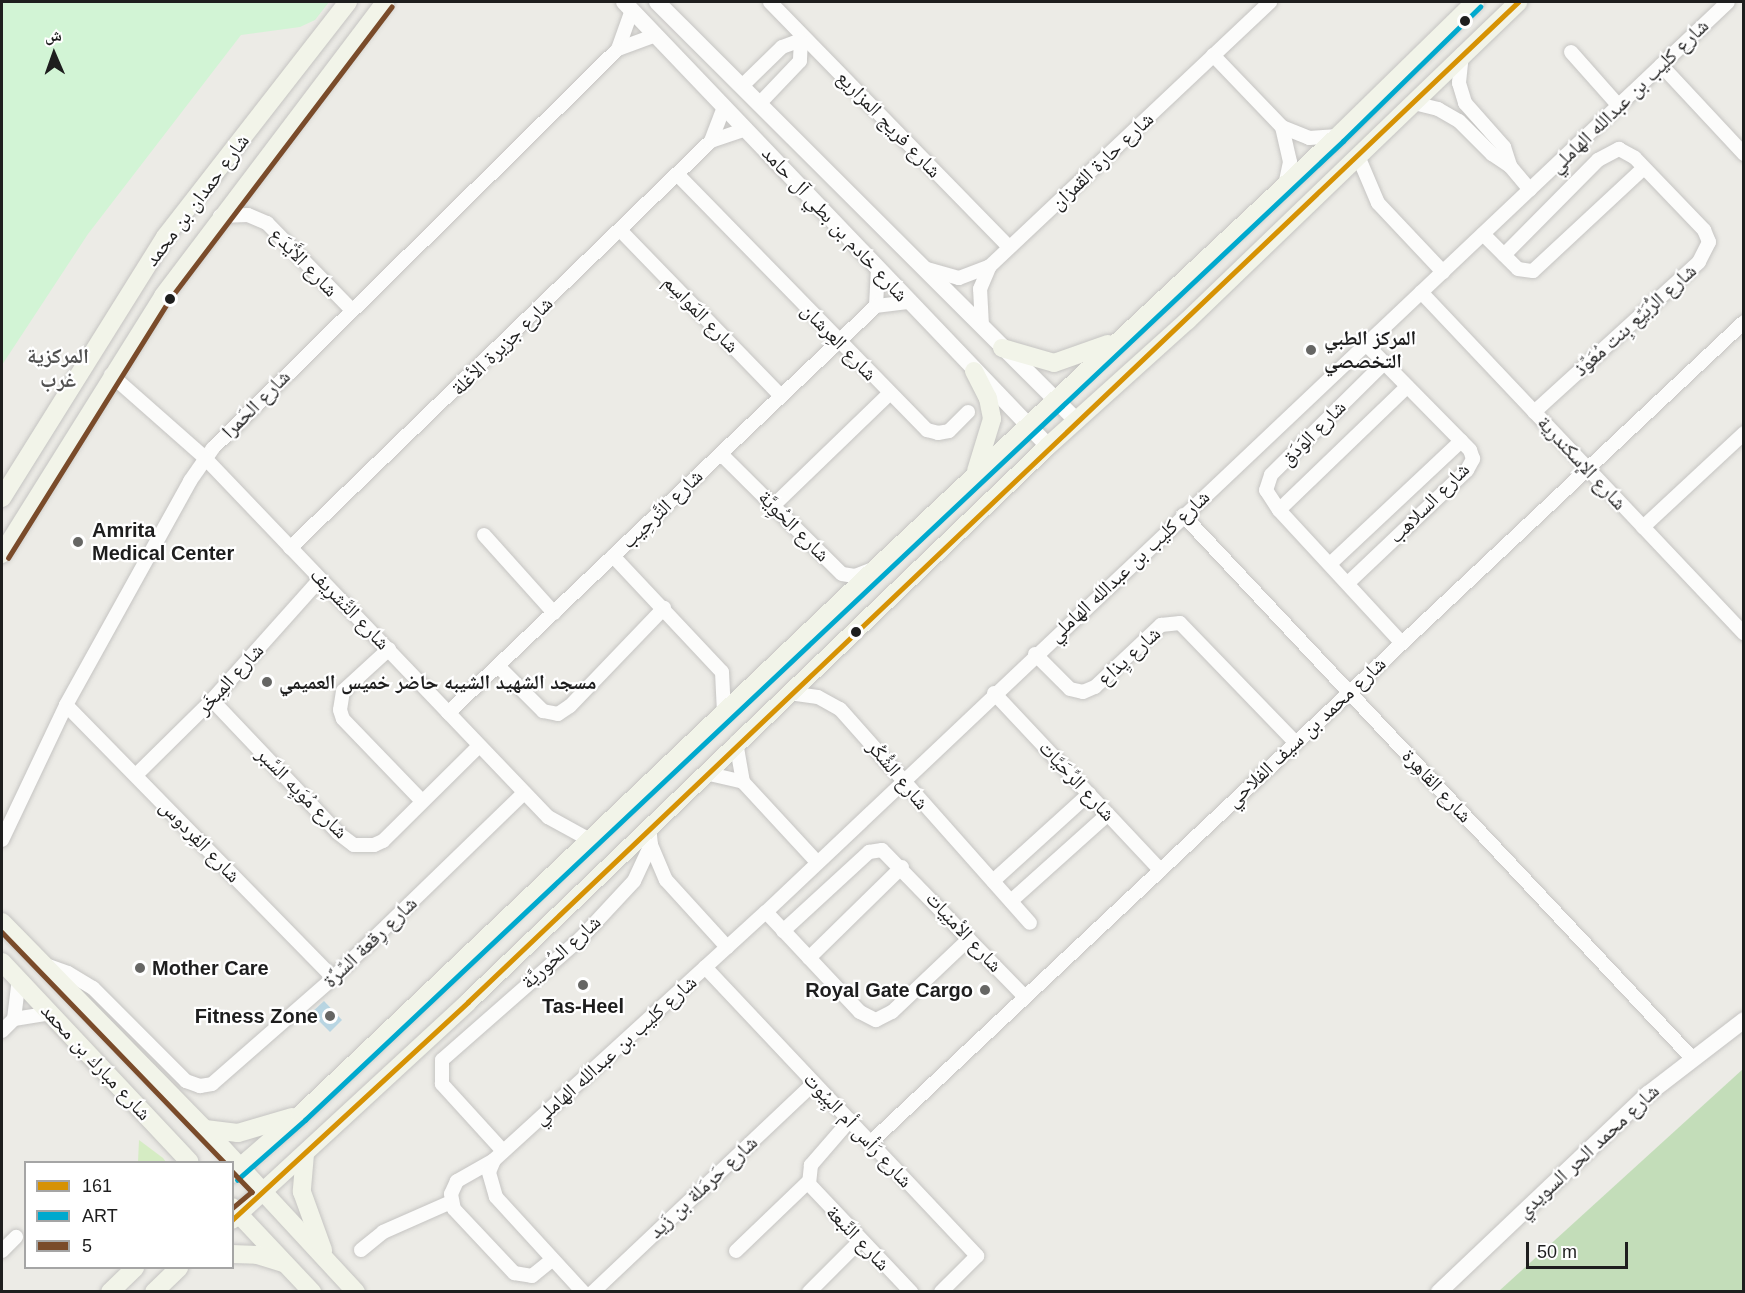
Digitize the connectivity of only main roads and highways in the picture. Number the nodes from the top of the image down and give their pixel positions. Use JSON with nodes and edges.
{"nodes":[{"id":1,"x":348,"y":2,"type":"edge"},
{"id":2,"x":386,"y":2,"type":"edge"},
{"id":3,"x":1475,"y":2,"type":"edge"},
{"id":4,"x":1518,"y":2,"type":"edge"},
{"id":5,"x":1120,"y":339,"type":"junction"},
{"id":6,"x":1002,"y":348,"type":"road end"},
{"id":7,"x":974,"y":371,"type":"road end"},
{"id":8,"x":973,"y":478,"type":"junction"},
{"id":9,"x":2,"y":498,"type":"edge"},
{"id":10,"x":2,"y":554,"type":"edge"},
{"id":11,"x":2,"y":922,"type":"edge"},
{"id":12,"x":2,"y":962,"type":"edge"},
{"id":13,"x":300,"y":1115,"type":"junction"},
{"id":14,"x":160,"y":1129,"type":"junction"},
{"id":15,"x":206,"y":1129,"type":"junction"},
{"id":16,"x":305,"y":1154,"type":"junction"},
{"id":17,"x":172,"y":1161,"type":"edge"},
{"id":18,"x":189,"y":1161,"type":"edge"},
{"id":19,"x":230,"y":1161,"type":"edge"},
{"id":20,"x":237,"y":1170,"type":"edge"},
{"id":21,"x":262,"y":1192,"type":"junction"},
{"id":22,"x":235,"y":1214,"type":"edge"},
{"id":23,"x":234,"y":1254,"type":"edge"},
{"id":24,"x":329,"y":1263,"type":"junction"},
{"id":25,"x":134,"y":1269,"type":"edge"},
{"id":26,"x":179,"y":1269,"type":"edge"},
{"id":27,"x":296,"y":1278,"type":"edge"},
{"id":28,"x":110,"y":1292,"type":"edge"},
{"id":29,"x":154,"y":1292,"type":"edge"},
{"id":30,"x":312,"y":1292,"type":"edge"},
{"id":31,"x":356,"y":1292,"type":"edge"}],
"edges":[{"from":1,"to":9,"type":"main road","name":"شارع حمدان بن محمد"},
{"from":2,"to":10,"type":"main road","name":"شارع حمدان بن محمد"},
{"from":3,"to":5,"type":"main road"},
{"from":4,"to":16,"type":"main road"},
{"from":5,"to":6,"type":"main road"},
{"from":5,"to":8,"type":"main road"},
{"from":7,"to":8,"type":"main road"},
{"from":8,"to":13,"type":"main road"},
{"from":11,"to":15,"type":"main road","name":"شارع مبارك بن محمد"},
{"from":12,"to":14,"type":"main road","name":"شارع مبارك بن محمد"},
{"from":13,"to":15,"type":"main road"},
{"from":13,"to":20,"type":"main road"},
{"from":14,"to":17,"type":"main road"},
{"from":14,"to":18,"type":"main road","name":"شارع مبارك بن محمد"},
{"from":15,"to":19,"type":"main road","name":"شارع مبارك بن محمد"},
{"from":16,"to":21,"type":"main road"},
{"from":16,"to":24,"type":"main road"},
{"from":20,"to":21,"type":"main road","name":"شارع مبارك بن محمد"},
{"from":21,"to":22,"type":"main road"},
{"from":21,"to":24,"type":"main road","name":"شارع مبارك بن محمد"},
{"from":22,"to":27,"type":"main road"},
{"from":23,"to":27,"type":"main road"},
{"from":24,"to":31,"type":"main road","name":"شارع مبارك بن محمد"},
{"from":25,"to":28,"type":"main road"},
{"from":26,"to":29,"type":"main road"},
{"from":27,"to":30,"type":"main road"}]}
